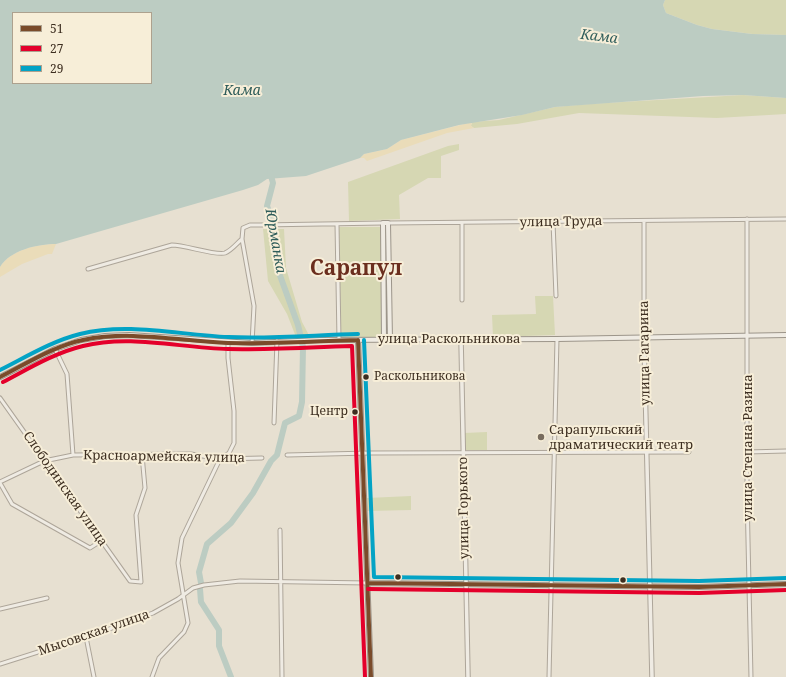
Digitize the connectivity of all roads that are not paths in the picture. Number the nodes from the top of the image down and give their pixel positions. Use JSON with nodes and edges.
{"nodes":[{"id":1,"x":747,"y":219,"type":"junction"},
{"id":2,"x":786,"y":219,"type":"edge"},
{"id":3,"x":644,"y":221,"type":"junction"},
{"id":4,"x":553,"y":222,"type":"junction"},
{"id":5,"x":383,"y":223,"type":"junction"},
{"id":6,"x":388,"y":223,"type":"junction"},
{"id":7,"x":462,"y":223,"type":"junction"},
{"id":8,"x":337,"y":224,"type":"junction"},
{"id":9,"x":242,"y":239,"type":"junction"},
{"id":10,"x":88,"y":269,"type":"dead end"},
{"id":11,"x":556,"y":296,"type":"dead end"},
{"id":12,"x":462,"y":300,"type":"dead end"},
{"id":13,"x":747,"y":335,"type":"junction"},
{"id":14,"x":786,"y":335,"type":"edge"},
{"id":15,"x":644,"y":338,"type":"junction"},
{"id":16,"x":461,"y":339,"type":"junction"},
{"id":17,"x":557,"y":339,"type":"junction"},
{"id":18,"x":338,"y":340,"type":"junction"},
{"id":19,"x":358,"y":340,"type":"junction"},
{"id":20,"x":384,"y":340,"type":"junction"},
{"id":21,"x":390,"y":340,"type":"junction"},
{"id":22,"x":279,"y":341,"type":"junction"},
{"id":23,"x":228,"y":343,"type":"junction"},
{"id":24,"x":252,"y":343,"type":"junction"},
{"id":25,"x":55,"y":349,"type":"junction"},
{"id":26,"x":0,"y":376,"type":"edge"},
{"id":27,"x":0,"y":398,"type":"edge"},
{"id":28,"x":274,"y":423,"type":"dead end"},
{"id":29,"x":646,"y":451,"type":"junction"},
{"id":30,"x":786,"y":451,"type":"edge"},
{"id":31,"x":554,"y":452,"type":"junction"},
{"id":32,"x":689,"y":452,"type":"dead end"},
{"id":33,"x":747,"y":452,"type":"junction"},
{"id":34,"x":362,"y":453,"type":"junction"},
{"id":35,"x":463,"y":453,"type":"junction"},
{"id":36,"x":73,"y":455,"type":"junction"},
{"id":37,"x":142,"y":455,"type":"junction"},
{"id":38,"x":287,"y":456,"type":"dead end"},
{"id":39,"x":262,"y":458,"type":"dead end"},
{"id":40,"x":220,"y":459,"type":"junction"},
{"id":41,"x":44,"y":461,"type":"junction"},
{"id":42,"x":0,"y":483,"type":"edge"},
{"id":43,"x":280,"y":530,"type":"dead end"},
{"id":44,"x":101,"y":541,"type":"junction"},
{"id":45,"x":281,"y":582,"type":"junction"},
{"id":46,"x":368,"y":583,"type":"junction"},
{"id":47,"x":465,"y":584,"type":"junction"},
{"id":48,"x":786,"y":584,"type":"edge"},
{"id":49,"x":551,"y":585,"type":"junction"},
{"id":50,"x":750,"y":585,"type":"junction"},
{"id":51,"x":651,"y":586,"type":"junction"},
{"id":52,"x":183,"y":594,"type":"junction"},
{"id":53,"x":47,"y":598,"type":"dead end"},
{"id":54,"x":0,"y":609,"type":"edge"},
{"id":55,"x":86,"y":637,"type":"junction"},
{"id":56,"x":0,"y":664,"type":"edge"},
{"id":57,"x":94,"y":677,"type":"edge"},
{"id":58,"x":152,"y":677,"type":"edge"},
{"id":59,"x":282,"y":677,"type":"edge"},
{"id":60,"x":371,"y":677,"type":"edge"},
{"id":61,"x":468,"y":677,"type":"edge"},
{"id":62,"x":549,"y":677,"type":"edge"},
{"id":63,"x":652,"y":677,"type":"edge"},
{"id":64,"x":751,"y":677,"type":"edge"}],
"edges":[{"from":1,"to":2,"type":"street","name":"улица Труда"},
{"from":1,"to":3,"type":"street","name":"улица Труда"},
{"from":1,"to":13,"type":"street","name":"улица Степана Разина"},
{"from":3,"to":4,"type":"street","name":"улица Труда"},
{"from":3,"to":15,"type":"street","name":"улица Гагарина"},
{"from":4,"to":7,"type":"street","name":"улица Труда"},
{"from":4,"to":11,"type":"street"},
{"from":5,"to":6,"type":"main road","name":"улица Труда"},
{"from":5,"to":8,"type":"street","name":"улица Труда"},
{"from":5,"to":20,"type":"main road"},
{"from":6,"to":7,"type":"street","name":"улица Труда"},
{"from":6,"to":21,"type":"main road"},
{"from":7,"to":12,"type":"street"},
{"from":8,"to":9,"type":"street","name":"улица Труда"},
{"from":8,"to":18,"type":"street"},
{"from":9,"to":10,"type":"street"},
{"from":9,"to":24,"type":"street"},
{"from":13,"to":14,"type":"main road","name":"улица Раскольникова"},
{"from":13,"to":15,"type":"main road","name":"улица Раскольникова"},
{"from":13,"to":33,"type":"street","name":"улица Степана Разина"},
{"from":15,"to":17,"type":"main road","name":"улица Раскольникова"},
{"from":15,"to":29,"type":"street","name":"улица Гагарина"},
{"from":16,"to":17,"type":"main road","name":"улица Раскольникова"},
{"from":16,"to":21,"type":"main road","name":"улица Раскольникова"},
{"from":16,"to":35,"type":"street","name":"улица Горького"},
{"from":17,"to":31,"type":"street"},
{"from":18,"to":19,"type":"main road","name":"улица Раскольникова"},
{"from":18,"to":22,"type":"main road","name":"улица Раскольникова"},
{"from":19,"to":20,"type":"main road","name":"улица Раскольникова"},
{"from":19,"to":34,"type":"main road"},
{"from":20,"to":21,"type":"main road","name":"улица Раскольникова"},
{"from":22,"to":24,"type":"main road","name":"улица Раскольникова"},
{"from":22,"to":28,"type":"street"},
{"from":23,"to":24,"type":"main road","name":"улица Раскольникова"},
{"from":23,"to":25,"type":"main road","name":"улица Раскольникова"},
{"from":23,"to":40,"type":"street"},
{"from":25,"to":26,"type":"main road","name":"улица Раскольникова"},
{"from":25,"to":36,"type":"street"},
{"from":27,"to":41,"type":"street","name":"Слободинская улица"},
{"from":29,"to":31,"type":"street"},
{"from":29,"to":32,"type":"street"},
{"from":29,"to":51,"type":"street","name":"улица Гагарина"},
{"from":30,"to":33,"type":"street"},
{"from":31,"to":35,"type":"street"},
{"from":31,"to":49,"type":"street"},
{"from":33,"to":50,"type":"street","name":"улица Степана Разина"},
{"from":34,"to":35,"type":"street"},
{"from":34,"to":38,"type":"street"},
{"from":34,"to":46,"type":"main road"},
{"from":35,"to":47,"type":"street","name":"улица Горького"},
{"from":36,"to":37,"type":"street","name":"Красноармейская улица"},
{"from":36,"to":41,"type":"street","name":"Красноармейская улица"},
{"from":37,"to":40,"type":"street","name":"Красноармейская улица"},
{"from":37,"to":44,"type":"street","name":"Слободинская улица"},
{"from":39,"to":40,"type":"street","name":"Красноармейская улица"},
{"from":40,"to":52,"type":"street"},
{"from":41,"to":42,"type":"street","name":"Красноармейская улица"},
{"from":41,"to":44,"type":"street","name":"Слободинская улица"},
{"from":42,"to":44,"type":"street"},
{"from":43,"to":45,"type":"street"},
{"from":45,"to":46,"type":"street","name":"Мысовская улица"},
{"from":45,"to":52,"type":"street","name":"Мысовская улица"},
{"from":45,"to":59,"type":"street"},
{"from":46,"to":47,"type":"main road"},
{"from":46,"to":60,"type":"main road"},
{"from":47,"to":49,"type":"main road"},
{"from":47,"to":61,"type":"street","name":"улица Горького"},
{"from":48,"to":50,"type":"main road"},
{"from":49,"to":51,"type":"main road"},
{"from":49,"to":62,"type":"street"},
{"from":50,"to":51,"type":"main road"},
{"from":50,"to":64,"type":"street","name":"улица Степана Разина"},
{"from":51,"to":63,"type":"street","name":"улица Гагарина"},
{"from":52,"to":55,"type":"street","name":"Мысовская улица"},
{"from":52,"to":58,"type":"street"},
{"from":53,"to":54,"type":"street"},
{"from":55,"to":56,"type":"street","name":"Мысовская улица"},
{"from":55,"to":57,"type":"street"}]}
